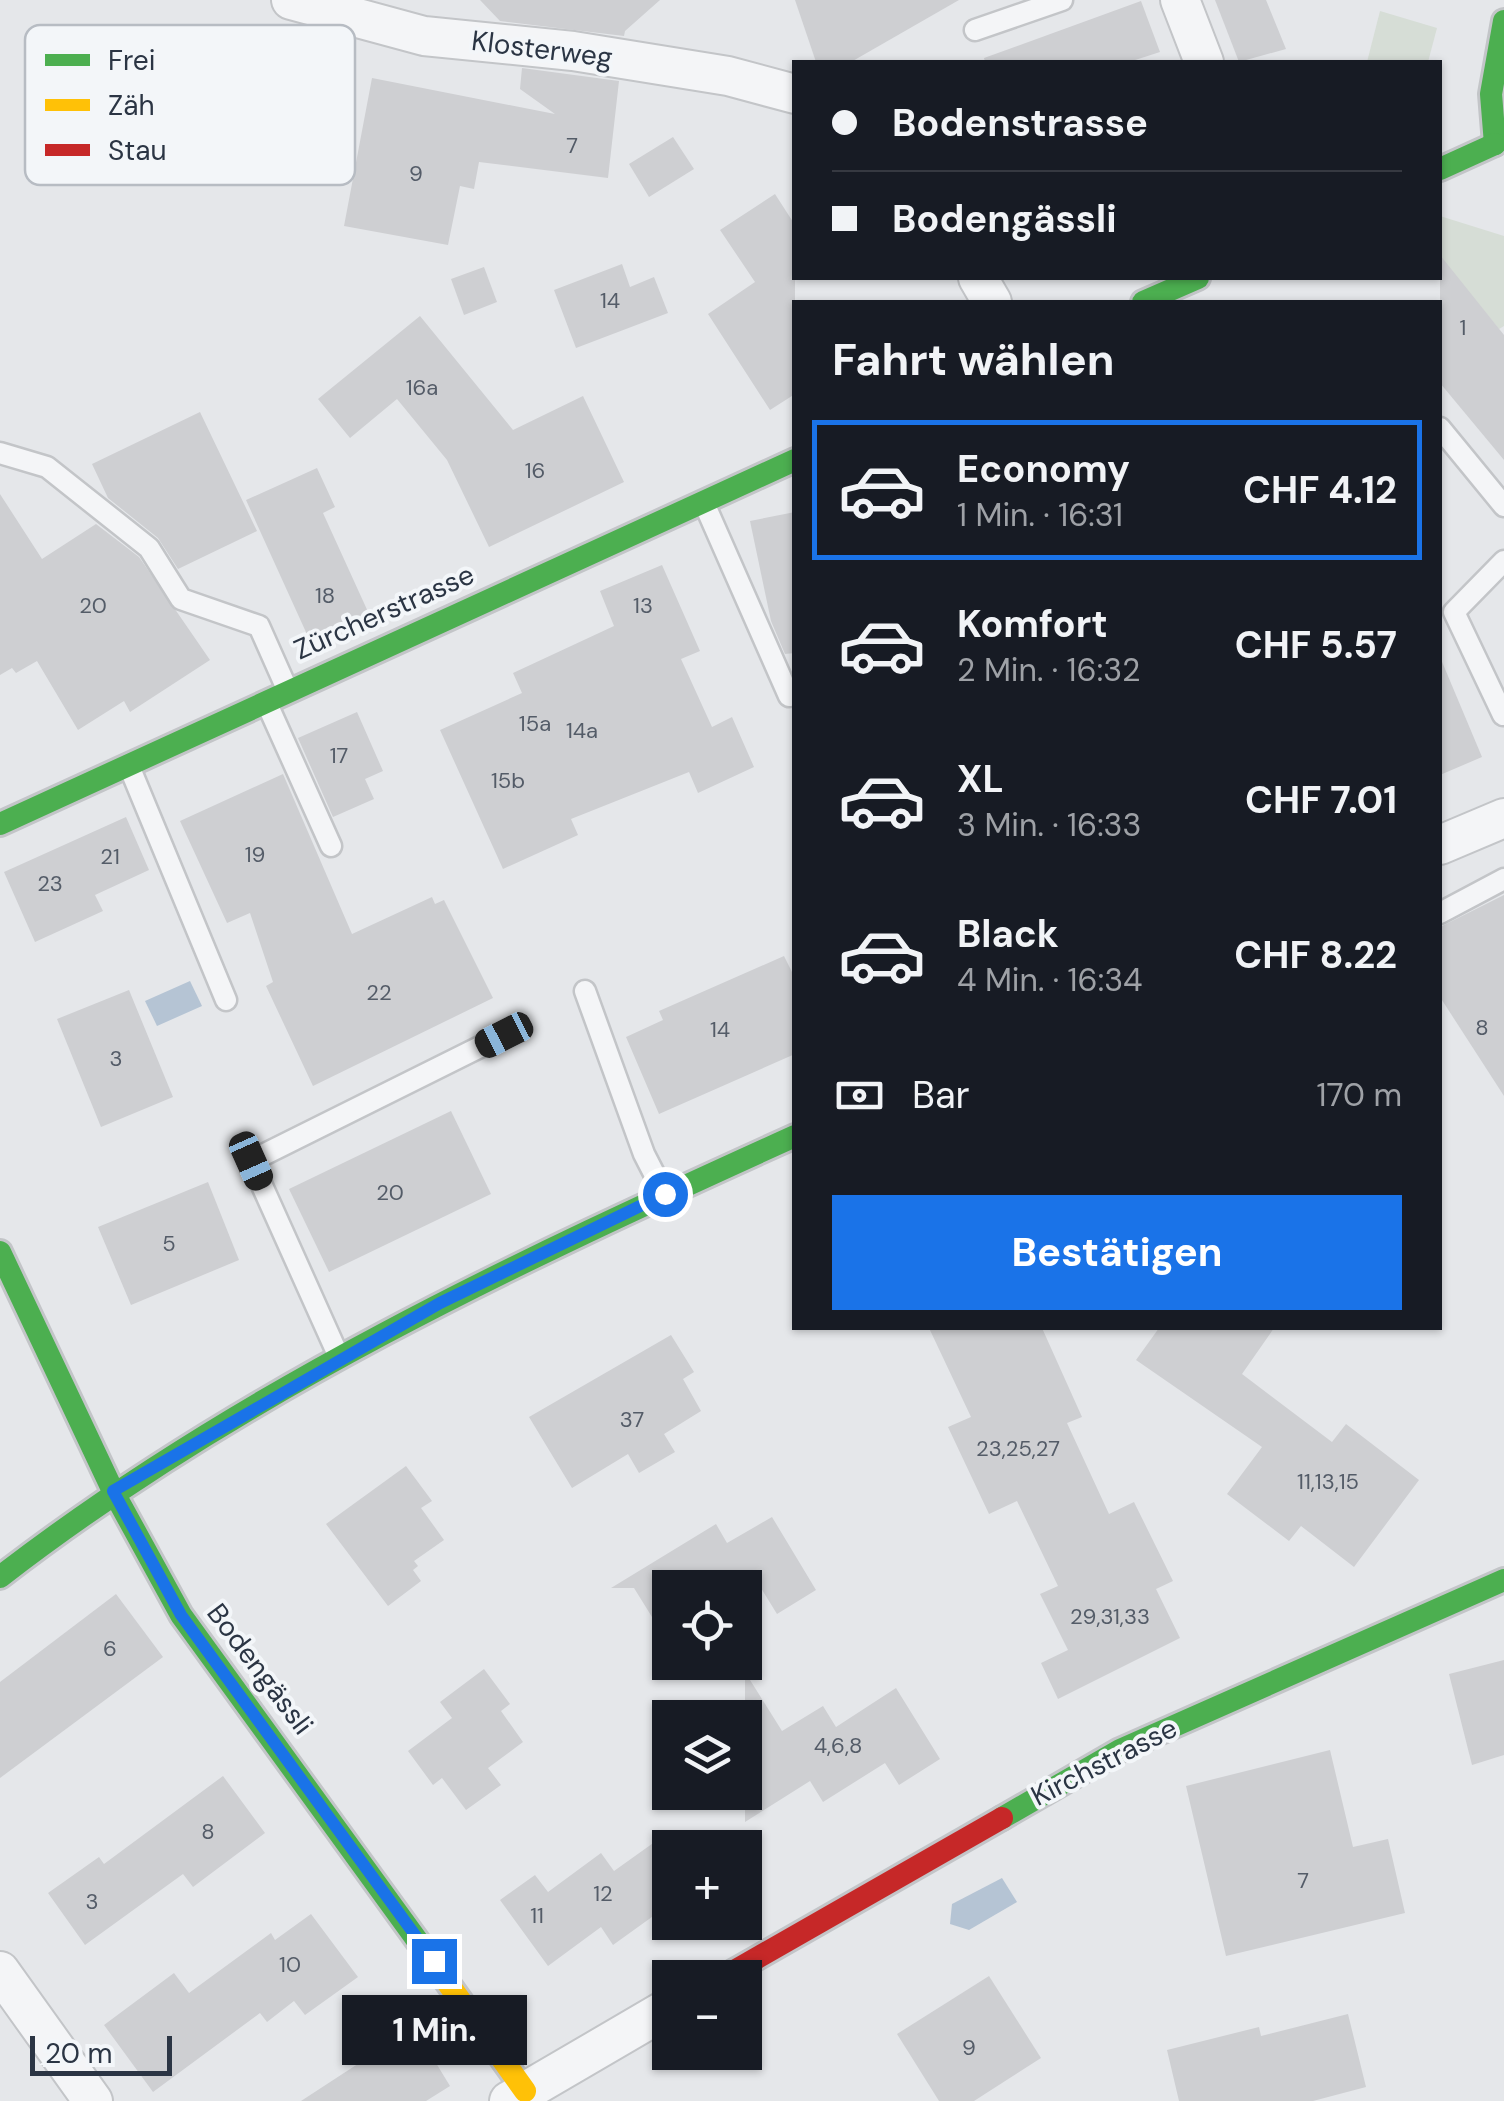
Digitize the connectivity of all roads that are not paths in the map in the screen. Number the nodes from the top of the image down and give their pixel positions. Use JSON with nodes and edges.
{"nodes":[{"id":1,"x":291,"y":0,"type":"edge"},
{"id":2,"x":1062,"y":0,"type":"edge"},
{"id":3,"x":1180,"y":0,"type":"edge"},
{"id":4,"x":1504,"y":21,"type":"edge"},
{"id":5,"x":975,"y":30,"type":"dead end"},
{"id":6,"x":1203,"y":60,"type":"edge"},
{"id":7,"x":792,"y":93,"type":"edge"},
{"id":8,"x":1499,"y":150,"type":"edge"},
{"id":9,"x":1442,"y":168,"type":"edge"},
{"id":10,"x":1193,"y":280,"type":"edge"},
{"id":11,"x":1147,"y":300,"type":"edge"},
{"id":12,"x":1442,"y":430,"type":"edge"},
{"id":13,"x":0,"y":452,"type":"edge"},
{"id":14,"x":792,"y":461,"type":"edge"},
{"id":15,"x":704,"y":501,"type":"junction"},
{"id":16,"x":1504,"y":506,"type":"edge"},
{"id":17,"x":1504,"y":561,"type":"edge"},
{"id":18,"x":287,"y":689,"type":"junction"},
{"id":19,"x":790,"y":696,"type":"dead end"},
{"id":20,"x":265,"y":700,"type":"junction"},
{"id":21,"x":1503,"y":715,"type":"edge"},
{"id":22,"x":128,"y":764,"type":"junction"},
{"id":23,"x":1504,"y":818,"type":"edge"},
{"id":24,"x":1,"y":821,"type":"edge"},
{"id":25,"x":1442,"y":844,"type":"edge"},
{"id":26,"x":331,"y":846,"type":"dead end"},
{"id":27,"x":1504,"y":878,"type":"edge"},
{"id":28,"x":1442,"y":913,"type":"edge"},
{"id":29,"x":585,"y":991,"type":"dead end"},
{"id":30,"x":226,"y":1000,"type":"dead end"},
{"id":31,"x":504,"y":1035,"type":"dead end"},
{"id":32,"x":792,"y":1137,"type":"edge"},
{"id":33,"x":665,"y":1194,"type":"junction"},
{"id":34,"x":0,"y":1252,"type":"edge"},
{"id":35,"x":340,"y":1359,"type":"junction"},
{"id":36,"x":113,"y":1491,"type":"junction"},
{"id":37,"x":0,"y":1576,"type":"edge"},
{"id":38,"x":1504,"y":1580,"type":"edge"},
{"id":39,"x":753,"y":1960,"type":"edge"},
{"id":40,"x":0,"y":1971,"type":"edge"},
{"id":41,"x":652,"y":2018,"type":"edge"},
{"id":42,"x":517,"y":2096,"type":"edge"},
{"id":43,"x":93,"y":2101,"type":"edge"}],
"edges":[{"from":1,"to":7,"type":"street","name":"Klosterweg"},
{"from":2,"to":5,"type":"lane"},
{"from":3,"to":6,"type":"street"},
{"from":4,"to":8,"type":"street"},
{"from":8,"to":9,"type":"street"},
{"from":10,"to":11,"type":"street"},
{"from":12,"to":16,"type":"lane"},
{"from":13,"to":18,"type":"lane"},
{"from":14,"to":15,"type":"street","name":"Zürcherstrasse"},
{"from":15,"to":18,"type":"street","name":"Zürcherstrasse"},
{"from":15,"to":19,"type":"lane"},
{"from":17,"to":21,"type":"lane"},
{"from":18,"to":20,"type":"street","name":"Zürcherstrasse"},
{"from":20,"to":22,"type":"street","name":"Zürcherstrasse"},
{"from":20,"to":26,"type":"lane"},
{"from":22,"to":24,"type":"street","name":"Zürcherstrasse"},
{"from":22,"to":30,"type":"lane"},
{"from":23,"to":25,"type":"street"},
{"from":27,"to":28,"type":"lane"},
{"from":29,"to":33,"type":"lane"},
{"from":31,"to":35,"type":"lane"},
{"from":32,"to":33,"type":"street"},
{"from":33,"to":35,"type":"street"},
{"from":34,"to":36,"type":"street","name":"Bodengässli"},
{"from":35,"to":36,"type":"street"},
{"from":36,"to":37,"type":"street"},
{"from":36,"to":42,"type":"street","name":"Bodengässli"},
{"from":38,"to":39,"type":"street","name":"Kirchstrasse"},
{"from":40,"to":43,"type":"street"},
{"from":41,"to":42,"type":"street"}]}
